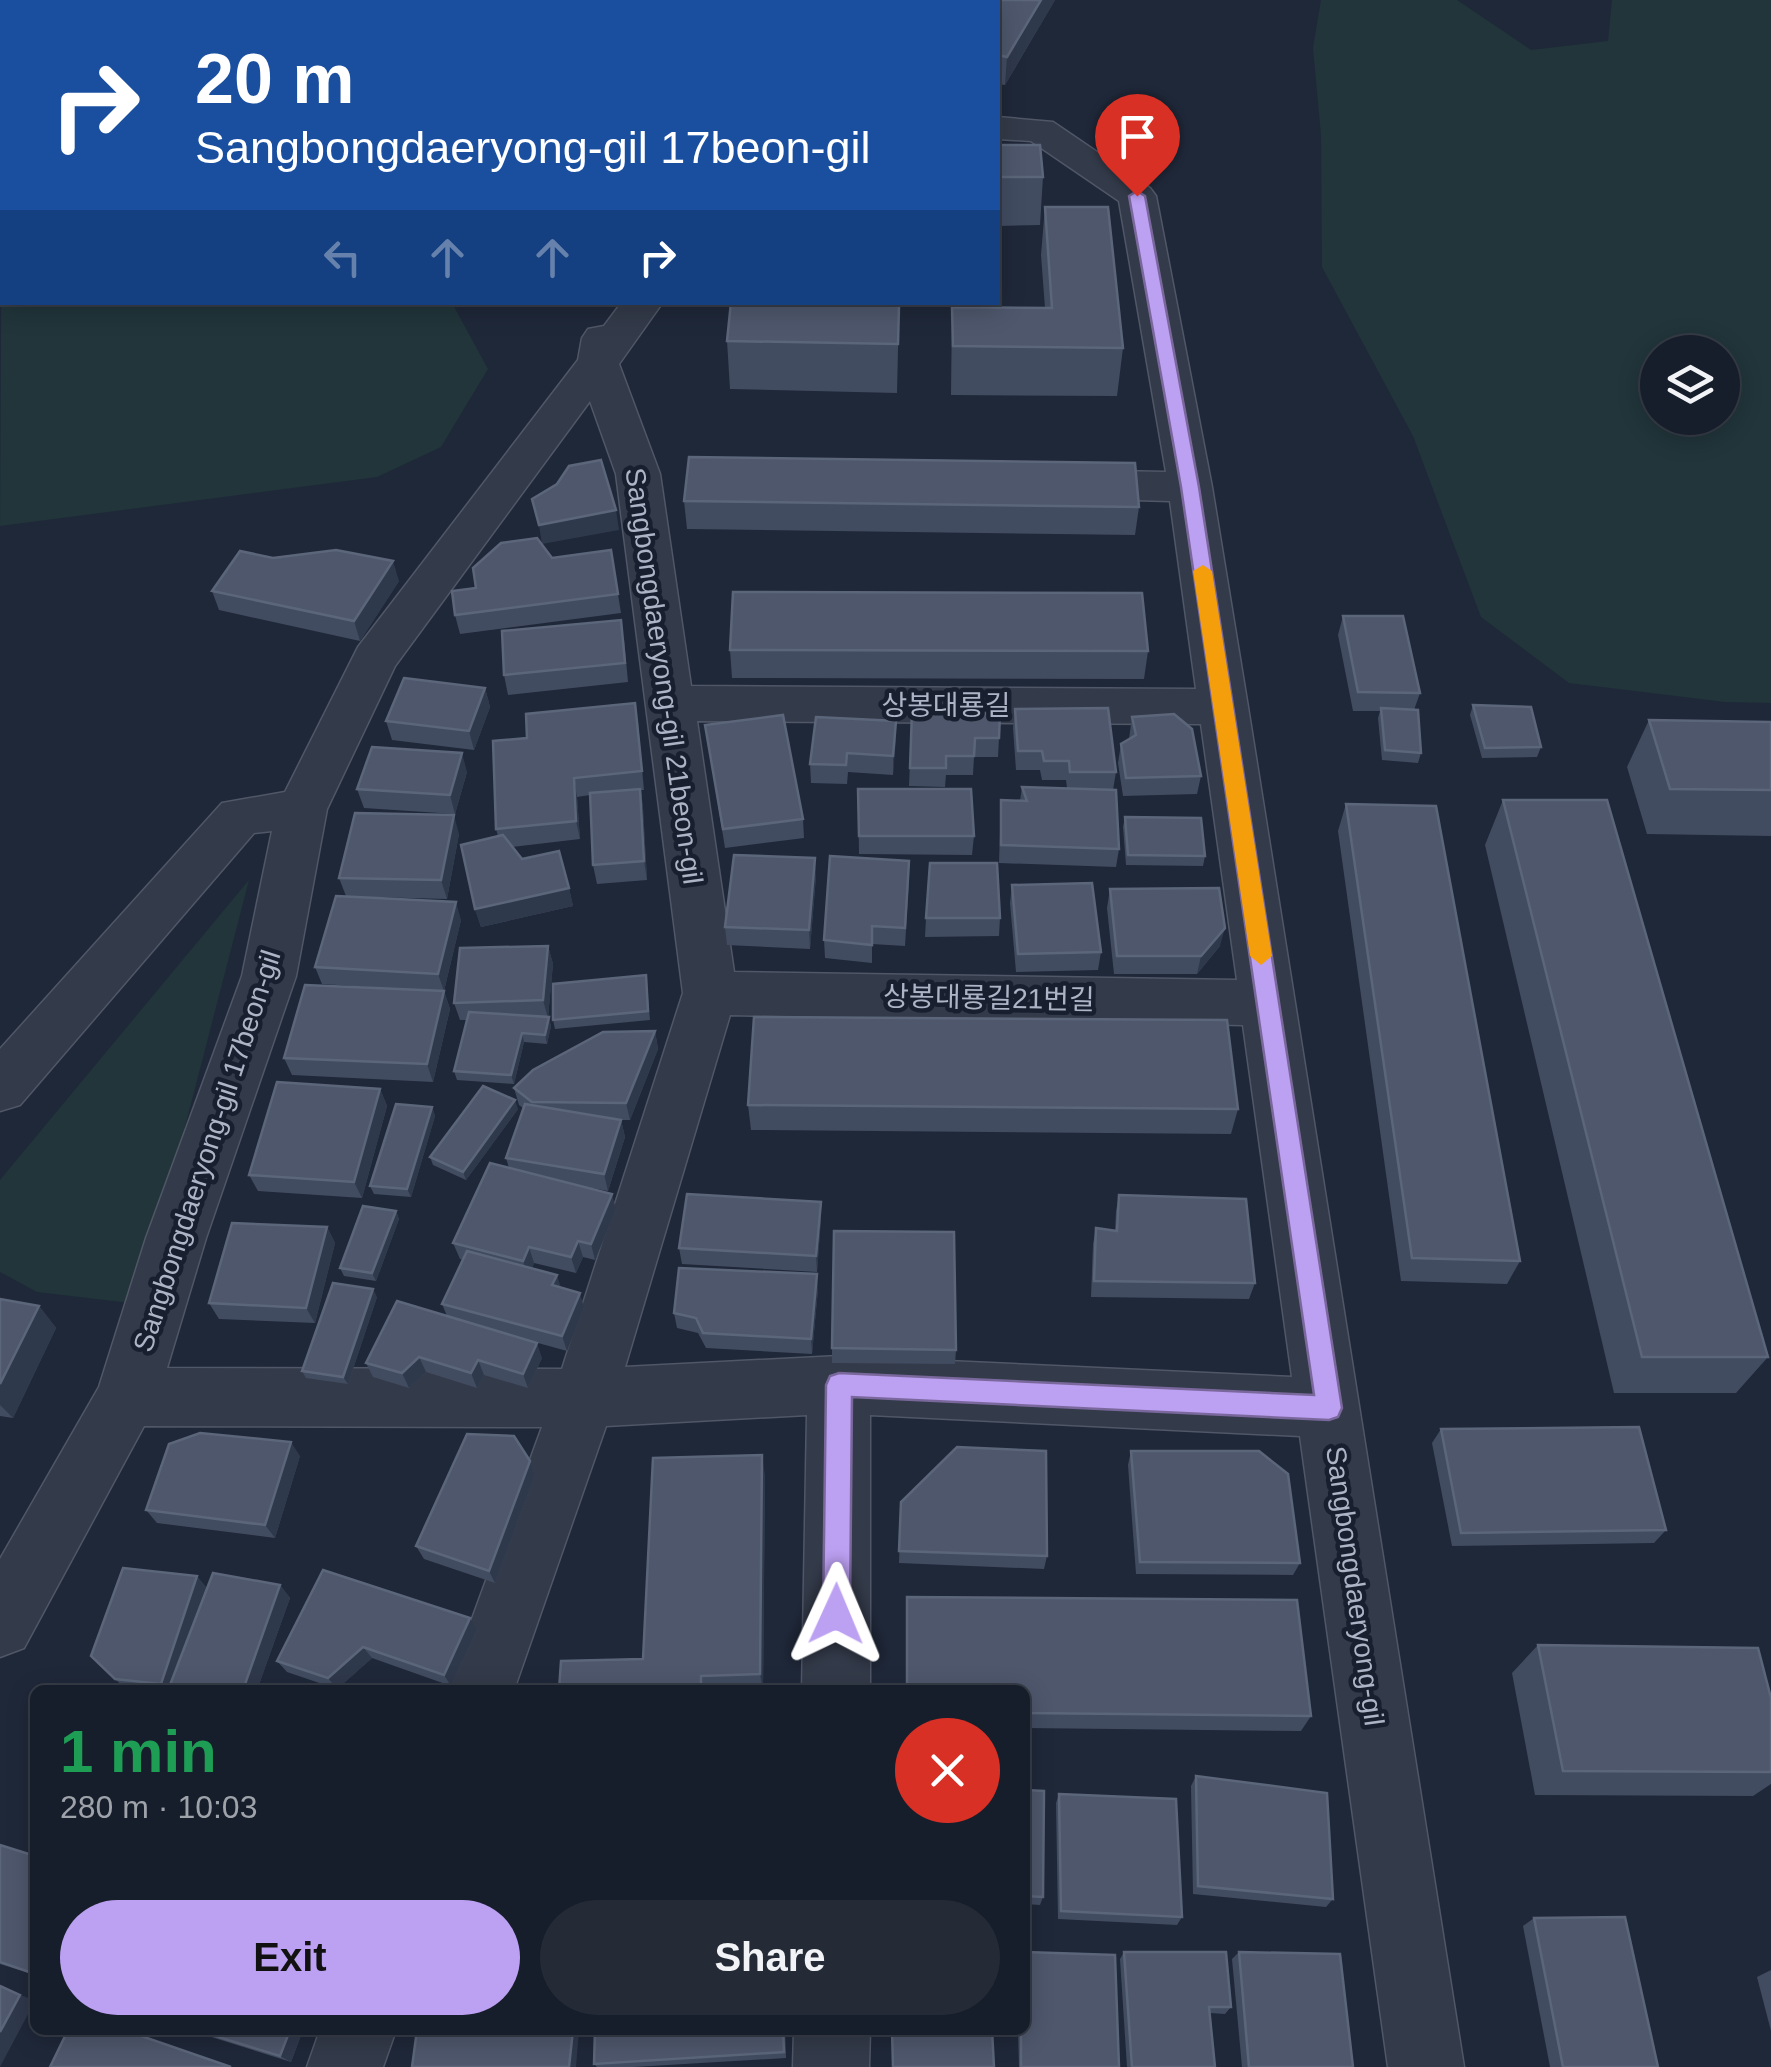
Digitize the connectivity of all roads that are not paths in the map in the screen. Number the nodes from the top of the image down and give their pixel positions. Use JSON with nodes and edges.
{"nodes":[{"id":1,"x":1000,"y":128,"type":"edge"},
{"id":2,"x":600,"y":305,"type":"edge"},
{"id":3,"x":642,"y":305,"type":"edge"},
{"id":4,"x":598,"y":364,"type":"junction"},
{"id":5,"x":1013,"y":483,"type":"edge"},
{"id":6,"x":1190,"y":487,"type":"junction"},
{"id":7,"x":669,"y":703,"type":"junction"},
{"id":8,"x":1224,"y":707,"type":"junction"},
{"id":9,"x":302,"y":809,"type":"junction"},
{"id":10,"x":710,"y":992,"type":"junction"},
{"id":11,"x":1268,"y":1003,"type":"junction"},
{"id":12,"x":0,"y":1088,"type":"edge"},
{"id":13,"x":839,"y":1385,"type":"junction"},
{"id":14,"x":127,"y":1397,"type":"junction"},
{"id":15,"x":584,"y":1398,"type":"junction"},
{"id":16,"x":1329,"y":1408,"type":"junction"},
{"id":17,"x":0,"y":1624,"type":"edge"},
{"id":18,"x":482,"y":1685,"type":"edge"},
{"id":19,"x":836,"y":1685,"type":"edge"},
{"id":20,"x":356,"y":2035,"type":"edge"},
{"id":21,"x":832,"y":2035,"type":"edge"},
{"id":22,"x":345,"y":2067,"type":"edge"},
{"id":23,"x":831,"y":2067,"type":"edge"},
{"id":24,"x":1426,"y":2067,"type":"edge"}],
"edges":[{"from":1,"to":6,"type":"street","name":"Sangbongdaeryong-gil"},
{"from":2,"to":4,"type":"street","name":"Sangbongdaeryong-gil 17beon-gil"},
{"from":3,"to":4,"type":"street"},
{"from":4,"to":7,"type":"street","name":"Sangbongdaeryong-gil 21beon-gil"},
{"from":4,"to":9,"type":"street","name":"Sangbongdaeryong-gil 17beon-gil"},
{"from":5,"to":6,"type":"street"},
{"from":6,"to":8,"type":"street","name":"Sangbongdaeryong-gil"},
{"from":7,"to":8,"type":"street","name":"상봉대룡길"},
{"from":7,"to":10,"type":"street","name":"Sangbongdaeryong-gil 21beon-gil"},
{"from":8,"to":11,"type":"street","name":"Sangbongdaeryong-gil"},
{"from":9,"to":12,"type":"street"},
{"from":9,"to":14,"type":"street","name":"Sangbongdaeryong-gil 17beon-gil"},
{"from":10,"to":11,"type":"street","name":"상봉대룡길21번길"},
{"from":10,"to":15,"type":"street"},
{"from":11,"to":16,"type":"street","name":"Sangbongdaeryong-gil"},
{"from":13,"to":15,"type":"street","name":"Sangbongdaeryong-gil 17beon-gil"},
{"from":13,"to":16,"type":"street","name":"Sangbongdaeryong-gil 17beon-gil"},
{"from":13,"to":19,"type":"street"},
{"from":14,"to":15,"type":"street","name":"Sangbongdaeryong-gil 17beon-gil"},
{"from":14,"to":17,"type":"street"},
{"from":15,"to":18,"type":"street"},
{"from":16,"to":24,"type":"street","name":"Sangbongdaeryong-gil"},
{"from":20,"to":22,"type":"street"},
{"from":21,"to":23,"type":"street"}]}
